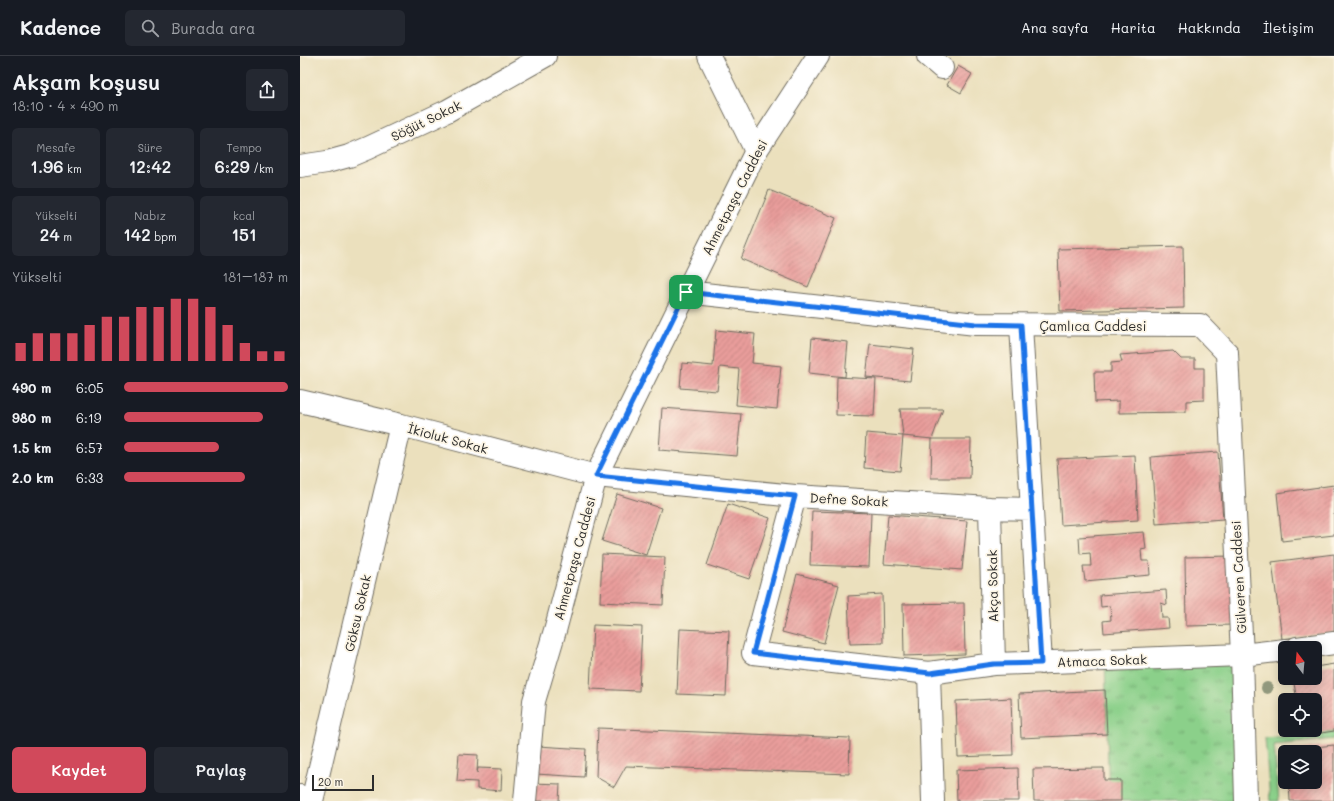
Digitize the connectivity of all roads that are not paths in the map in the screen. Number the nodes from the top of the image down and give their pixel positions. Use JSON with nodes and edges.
{"nodes":[{"id":1,"x":545,"y":56,"type":"edge"},
{"id":2,"x":709,"y":56,"type":"edge"},
{"id":3,"x":818,"y":56,"type":"edge"},
{"id":4,"x":756,"y":151,"type":"junction"},
{"id":5,"x":300,"y":166,"type":"edge"},
{"id":6,"x":686,"y":292,"type":"junction"},
{"id":7,"x":1021,"y":325,"type":"junction"},
{"id":8,"x":1227,"y":353,"type":"joint"},
{"id":9,"x":301,"y":403,"type":"edge"},
{"id":10,"x":401,"y":425,"type":"junction"},
{"id":11,"x":596,"y":476,"type":"junction"},
{"id":12,"x":795,"y":496,"type":"junction"},
{"id":13,"x":990,"y":508,"type":"junction"},
{"id":14,"x":1032,"y":509,"type":"junction"},
{"id":15,"x":1334,"y":643,"type":"edge"},
{"id":16,"x":1322,"y":645,"type":"edge"},
{"id":17,"x":1278,"y":651,"type":"edge"},
{"id":18,"x":1242,"y":655,"type":"junction"},
{"id":19,"x":1041,"y":663,"type":"junction"},
{"id":20,"x":994,"y":664,"type":"junction"},
{"id":21,"x":930,"y":673,"type":"junction"},
{"id":22,"x":300,"y":796,"type":"edge"},
{"id":23,"x":311,"y":801,"type":"edge"},
{"id":24,"x":525,"y":801,"type":"edge"},
{"id":25,"x":933,"y":801,"type":"edge"},
{"id":26,"x":1246,"y":801,"type":"edge"}],
"edges":[{"from":1,"to":5,"type":"street","name":"Söğüt Sokak"},
{"from":2,"to":4,"type":"street"},
{"from":3,"to":4,"type":"street","name":"Ahmetpaşa Caddesi"},
{"from":4,"to":6,"type":"street","name":"Ahmetpaşa Caddesi"},
{"from":6,"to":7,"type":"street","name":"Çamlıca Caddesi"},
{"from":6,"to":11,"type":"street","name":"Ahmetpaşa Caddesi"},
{"from":7,"to":8,"type":"street","name":"Çamlıca Caddesi"},
{"from":7,"to":14,"type":"street"},
{"from":8,"to":18,"type":"street","name":"Gülveren Caddesi"},
{"from":9,"to":10,"type":"street","name":"İkioluk Sokak"},
{"from":10,"to":11,"type":"street","name":"İkioluk Sokak"},
{"from":10,"to":23,"type":"street","name":"Göksu Sokak"},
{"from":11,"to":12,"type":"street","name":"Defne Sokak"},
{"from":11,"to":24,"type":"street","name":"Ahmetpaşa Caddesi"},
{"from":12,"to":13,"type":"street","name":"Defne Sokak"},
{"from":12,"to":21,"type":"street","name":"Atmaca Sokak"},
{"from":13,"to":14,"type":"street","name":"Defne Sokak"},
{"from":13,"to":20,"type":"street","name":"Akça Sokak"},
{"from":14,"to":19,"type":"street"},
{"from":15,"to":16,"type":"street"},
{"from":17,"to":18,"type":"street","name":"Atmaca Sokak"},
{"from":18,"to":19,"type":"street","name":"Atmaca Sokak"},
{"from":18,"to":26,"type":"street","name":"Gülveren Caddesi"},
{"from":19,"to":20,"type":"street","name":"Atmaca Sokak"},
{"from":20,"to":21,"type":"street","name":"Atmaca Sokak"},
{"from":21,"to":25,"type":"street"},
{"from":22,"to":23,"type":"street"}]}
